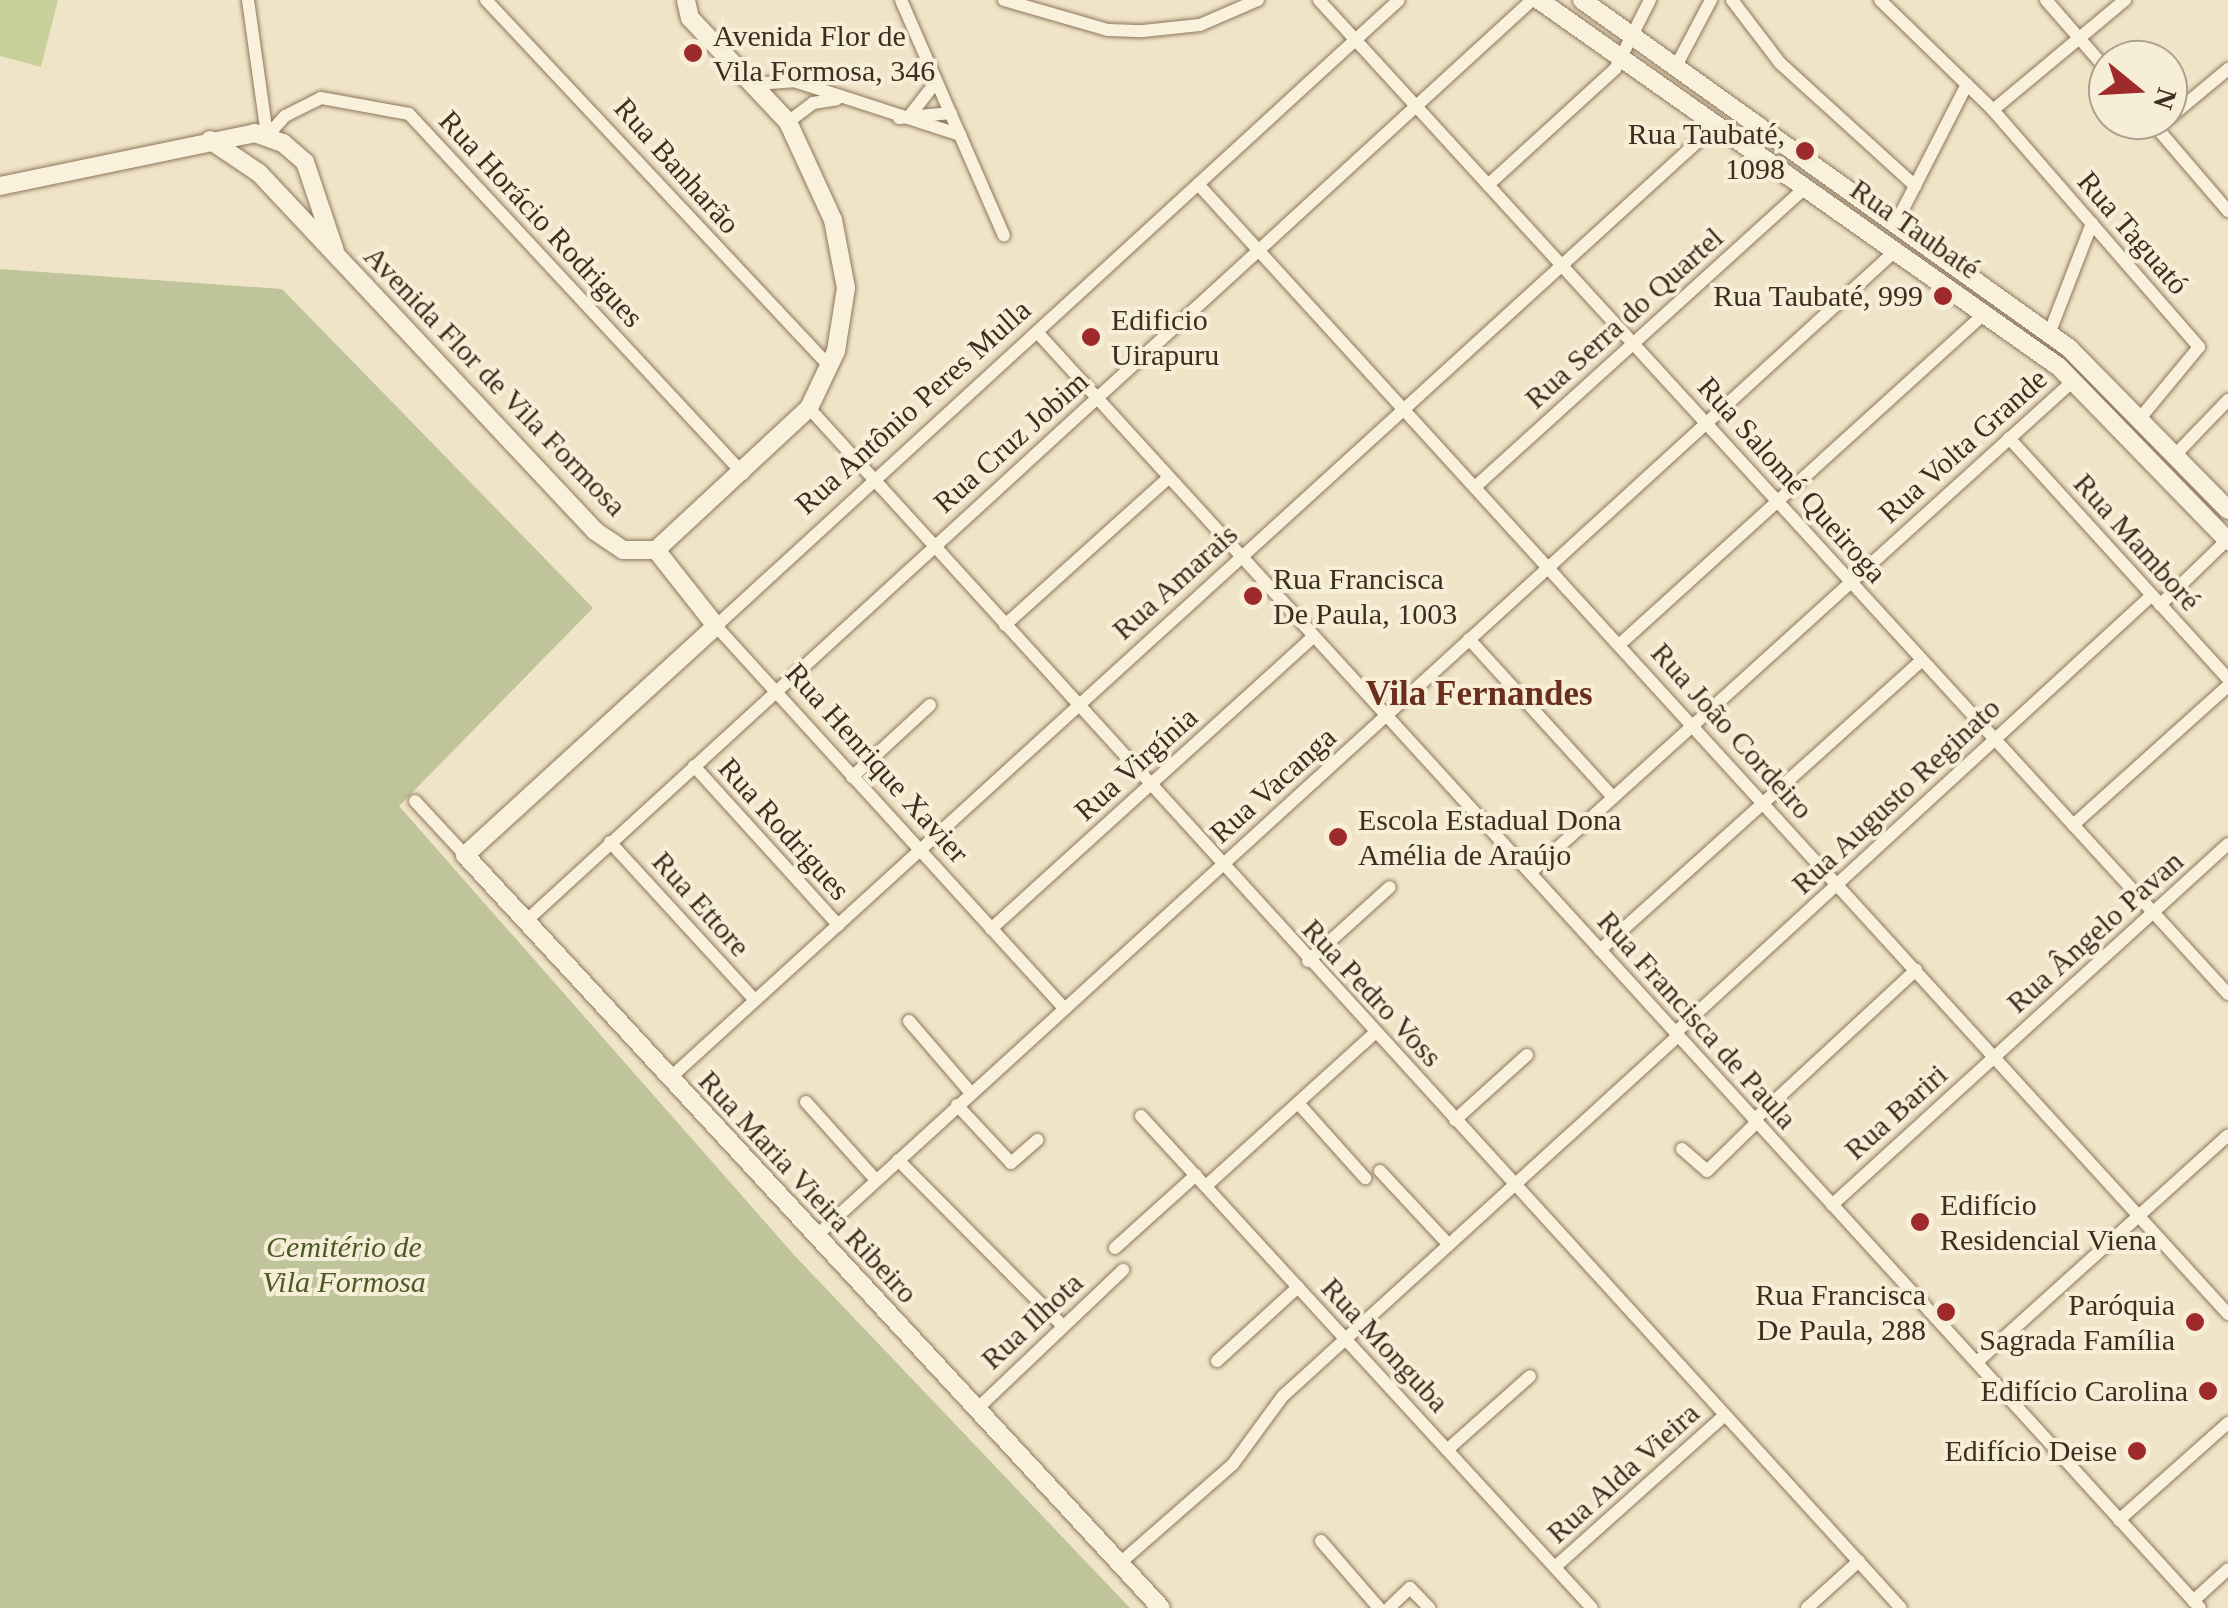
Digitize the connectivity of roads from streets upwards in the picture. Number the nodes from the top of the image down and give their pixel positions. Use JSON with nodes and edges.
{"nodes":[{"id":1,"x":248,"y":0,"type":"edge"},
{"id":2,"x":486,"y":0,"type":"edge"},
{"id":3,"x":673,"y":0,"type":"edge"},
{"id":4,"x":902,"y":0,"type":"edge"},
{"id":5,"x":1004,"y":0,"type":"edge"},
{"id":6,"x":1258,"y":0,"type":"edge"},
{"id":7,"x":1319,"y":0,"type":"edge"},
{"id":8,"x":1399,"y":0,"type":"edge"},
{"id":9,"x":1535,"y":0,"type":"edge"},
{"id":10,"x":1582,"y":0,"type":"edge"},
{"id":11,"x":1650,"y":0,"type":"edge"},
{"id":12,"x":1712,"y":0,"type":"edge"},
{"id":13,"x":1732,"y":0,"type":"edge"},
{"id":14,"x":1880,"y":0,"type":"edge"},
{"id":15,"x":2046,"y":0,"type":"edge"},
{"id":16,"x":2125,"y":0,"type":"edge"},
{"id":17,"x":688,"y":9,"type":"edge"},
{"id":18,"x":1635,"y":34,"type":"junction"},
{"id":19,"x":2080,"y":39,"type":"junction"},
{"id":20,"x":1355,"y":40,"type":"junction"},
{"id":21,"x":2088,"y":48,"type":"edge"},
{"id":22,"x":1620,"y":60,"type":"junction"},
{"id":23,"x":1675,"y":68,"type":"junction"},
{"id":24,"x":2228,"y":70,"type":"edge"},
{"id":25,"x":936,"y":82,"type":"junction"},
{"id":26,"x":756,"y":84,"type":"junction"},
{"id":27,"x":1967,"y":84,"type":"junction"},
{"id":28,"x":840,"y":98,"type":"junction"},
{"id":29,"x":2188,"y":101,"type":"edge"},
{"id":30,"x":1416,"y":107,"type":"junction"},
{"id":31,"x":1993,"y":110,"type":"junction"},
{"id":32,"x":951,"y":113,"type":"junction"},
{"id":33,"x":911,"y":114,"type":"junction"},
{"id":34,"x":896,"y":118,"type":"junction"},
{"id":35,"x":788,"y":122,"type":"junction"},
{"id":36,"x":1716,"y":126,"type":"junction"},
{"id":37,"x":960,"y":135,"type":"junction"},
{"id":38,"x":267,"y":136,"type":"junction"},
{"id":39,"x":210,"y":140,"type":"junction"},
{"id":40,"x":2174,"y":140,"type":"edge"},
{"id":41,"x":259,"y":173,"type":"junction"},
{"id":42,"x":1198,"y":184,"type":"junction"},
{"id":43,"x":1488,"y":184,"type":"junction"},
{"id":44,"x":0,"y":186,"type":"edge"},
{"id":45,"x":318,"y":186,"type":"junction"},
{"id":46,"x":1806,"y":186,"type":"junction"},
{"id":47,"x":1915,"y":186,"type":"junction"},
{"id":48,"x":278,"y":192,"type":"junction"},
{"id":49,"x":2228,"y":211,"type":"edge"},
{"id":50,"x":2092,"y":224,"type":"junction"},
{"id":51,"x":1895,"y":225,"type":"junction"},
{"id":52,"x":1004,"y":236,"type":"dead end"},
{"id":53,"x":1258,"y":249,"type":"junction"},
{"id":54,"x":1896,"y":250,"type":"junction"},
{"id":55,"x":337,"y":256,"type":"junction"},
{"id":56,"x":1562,"y":265,"type":"junction"},
{"id":57,"x":1985,"y":313,"type":"junction"},
{"id":58,"x":1037,"y":332,"type":"junction"},
{"id":59,"x":2049,"y":334,"type":"junction"},
{"id":60,"x":1634,"y":344,"type":"junction"},
{"id":61,"x":830,"y":368,"type":"junction"},
{"id":62,"x":2074,"y":380,"type":"junction"},
{"id":63,"x":1096,"y":398,"type":"junction"},
{"id":64,"x":2228,"y":400,"type":"edge"},
{"id":65,"x":809,"y":408,"type":"junction"},
{"id":66,"x":1404,"y":408,"type":"junction"},
{"id":67,"x":2141,"y":416,"type":"junction"},
{"id":68,"x":1706,"y":423,"type":"junction"},
{"id":69,"x":2009,"y":438,"type":"junction"},
{"id":70,"x":2177,"y":453,"type":"junction"},
{"id":71,"x":743,"y":474,"type":"junction"},
{"id":72,"x":1168,"y":478,"type":"junction"},
{"id":73,"x":873,"y":480,"type":"junction"},
{"id":74,"x":1475,"y":487,"type":"junction"},
{"id":75,"x":1778,"y":503,"type":"junction"},
{"id":76,"x":2228,"y":510,"type":"edge"},
{"id":77,"x":2228,"y":540,"type":"edge"},
{"id":78,"x":934,"y":546,"type":"junction"},
{"id":79,"x":656,"y":550,"type":"junction"},
{"id":80,"x":1241,"y":557,"type":"junction"},
{"id":81,"x":1548,"y":567,"type":"junction"},
{"id":82,"x":1850,"y":582,"type":"junction"},
{"id":83,"x":2156,"y":600,"type":"junction"},
{"id":84,"x":1005,"y":625,"type":"junction"},
{"id":85,"x":716,"y":626,"type":"junction"},
{"id":86,"x":1313,"y":637,"type":"junction"},
{"id":87,"x":1470,"y":639,"type":"junction"},
{"id":88,"x":1619,"y":645,"type":"junction"},
{"id":89,"x":1922,"y":660,"type":"junction"},
{"id":90,"x":2228,"y":683,"type":"edge"},
{"id":91,"x":774,"y":692,"type":"junction"},
{"id":92,"x":1078,"y":704,"type":"junction"},
{"id":93,"x":930,"y":706,"type":"dead end"},
{"id":94,"x":1386,"y":716,"type":"junction"},
{"id":95,"x":1692,"y":725,"type":"junction"},
{"id":96,"x":1994,"y":739,"type":"junction"},
{"id":97,"x":694,"y":766,"type":"junction"},
{"id":98,"x":852,"y":777,"type":"junction"},
{"id":99,"x":1151,"y":784,"type":"junction"},
{"id":100,"x":1613,"y":798,"type":"junction"},
{"id":101,"x":415,"y":802,"type":"dead end"},
{"id":102,"x":1763,"y":802,"type":"junction"},
{"id":103,"x":2073,"y":825,"type":"junction"},
{"id":104,"x":610,"y":842,"type":"junction"},
{"id":105,"x":2228,"y":844,"type":"edge"},
{"id":106,"x":918,"y":850,"type":"junction"},
{"id":107,"x":465,"y":855,"type":"junction"},
{"id":108,"x":1222,"y":865,"type":"junction"},
{"id":109,"x":1530,"y":873,"type":"junction"},
{"id":110,"x":1838,"y":884,"type":"junction"},
{"id":111,"x":1390,"y":887,"type":"dead end"},
{"id":112,"x":2154,"y":912,"type":"junction"},
{"id":113,"x":526,"y":920,"type":"junction"},
{"id":114,"x":838,"y":925,"type":"junction"},
{"id":115,"x":991,"y":929,"type":"junction"},
{"id":116,"x":1600,"y":950,"type":"junction"},
{"id":117,"x":1308,"y":960,"type":"junction"},
{"id":118,"x":1916,"y":970,"type":"junction"},
{"id":119,"x":2226,"y":988,"type":"edge"},
{"id":120,"x":755,"y":1000,"type":"junction"},
{"id":121,"x":1064,"y":1007,"type":"junction"},
{"id":122,"x":909,"y":1021,"type":"dead end"},
{"id":123,"x":1375,"y":1033,"type":"junction"},
{"id":124,"x":1677,"y":1035,"type":"junction"},
{"id":125,"x":1527,"y":1056,"type":"dead end"},
{"id":126,"x":1995,"y":1056,"type":"junction"},
{"id":127,"x":670,"y":1078,"type":"junction"},
{"id":128,"x":971,"y":1092,"type":"junction"},
{"id":129,"x":806,"y":1102,"type":"dead end"},
{"id":130,"x":1298,"y":1102,"type":"junction"},
{"id":131,"x":957,"y":1105,"type":"junction"},
{"id":132,"x":1141,"y":1116,"type":"dead end"},
{"id":133,"x":1455,"y":1120,"type":"junction"},
{"id":134,"x":1755,"y":1121,"type":"junction"},
{"id":135,"x":2228,"y":1135,"type":"edge"},
{"id":136,"x":1037,"y":1140,"type":"dead end"},
{"id":137,"x":1682,"y":1149,"type":"dead end"},
{"id":138,"x":898,"y":1160,"type":"junction"},
{"id":139,"x":1380,"y":1171,"type":"dead end"},
{"id":140,"x":1196,"y":1175,"type":"junction"},
{"id":141,"x":1365,"y":1178,"type":"dead end"},
{"id":142,"x":876,"y":1180,"type":"junction"},
{"id":143,"x":1515,"y":1185,"type":"junction"},
{"id":144,"x":1206,"y":1186,"type":"junction"},
{"id":145,"x":1832,"y":1205,"type":"junction"},
{"id":146,"x":2138,"y":1215,"type":"junction"},
{"id":147,"x":816,"y":1236,"type":"junction"},
{"id":148,"x":1449,"y":1245,"type":"junction"},
{"id":149,"x":1115,"y":1248,"type":"dead end"},
{"id":150,"x":1123,"y":1270,"type":"dead end"},
{"id":151,"x":1298,"y":1287,"type":"junction"},
{"id":152,"x":2228,"y":1314,"type":"edge"},
{"id":153,"x":1063,"y":1326,"type":"junction"},
{"id":154,"x":1345,"y":1339,"type":"junction"},
{"id":155,"x":1216,"y":1361,"type":"dead end"},
{"id":156,"x":1977,"y":1362,"type":"junction"},
{"id":157,"x":1530,"y":1376,"type":"dead end"},
{"id":158,"x":977,"y":1409,"type":"junction"},
{"id":159,"x":1725,"y":1415,"type":"junction"},
{"id":160,"x":2228,"y":1423,"type":"edge"},
{"id":161,"x":1448,"y":1450,"type":"junction"},
{"id":162,"x":2119,"y":1520,"type":"junction"},
{"id":163,"x":1320,"y":1541,"type":"dead end"},
{"id":164,"x":1858,"y":1561,"type":"junction"},
{"id":165,"x":1120,"y":1563,"type":"junction"},
{"id":166,"x":1555,"y":1567,"type":"junction"},
{"id":167,"x":2228,"y":1569,"type":"edge"},
{"id":168,"x":2197,"y":1604,"type":"edge"},
{"id":169,"x":1161,"y":1608,"type":"edge"},
{"id":170,"x":1380,"y":1608,"type":"edge"},
{"id":171,"x":1389,"y":1608,"type":"edge"},
{"id":172,"x":1429,"y":1608,"type":"edge"},
{"id":173,"x":1592,"y":1608,"type":"edge"},
{"id":174,"x":1808,"y":1608,"type":"edge"},
{"id":175,"x":1901,"y":1608,"type":"edge"}],
"edges":[{"from":1,"to":38,"type":"street"},
{"from":2,"to":61,"type":"street","name":"Rua Banharão"},
{"from":3,"to":17,"type":"street"},
{"from":4,"to":25,"type":"street"},
{"from":5,"to":6,"type":"street"},
{"from":7,"to":20,"type":"street","name":"Rua Salomé Queiroga"},
{"from":8,"to":20,"type":"street","name":"Rua Antônio Peres Mulla"},
{"from":9,"to":22,"type":"street","name":"Rua Taubaté"},
{"from":9,"to":30,"type":"street","name":"Rua Cruz Jobim"},
{"from":10,"to":18,"type":"street","name":"Rua Taubaté"},
{"from":11,"to":18,"type":"street"},
{"from":12,"to":23,"type":"street"},
{"from":13,"to":47,"type":"street"},
{"from":14,"to":27,"type":"street","name":"Rua Taguató"},
{"from":15,"to":19,"type":"street"},
{"from":16,"to":19,"type":"street"},
{"from":17,"to":26,"type":"street"},
{"from":18,"to":22,"type":"street"},
{"from":18,"to":23,"type":"street","name":"Rua Taubaté"},
{"from":19,"to":21,"type":"street"},
{"from":19,"to":31,"type":"street"},
{"from":20,"to":30,"type":"street","name":"Rua Salomé Queiroga"},
{"from":20,"to":42,"type":"street","name":"Rua Antônio Peres Mulla"},
{"from":22,"to":36,"type":"street","name":"Rua Taubaté"},
{"from":22,"to":43,"type":"street"},
{"from":23,"to":51,"type":"street","name":"Rua Taubaté"},
{"from":24,"to":29,"type":"street"},
{"from":25,"to":32,"type":"street"},
{"from":25,"to":33,"type":"street"},
{"from":26,"to":28,"type":"street"},
{"from":26,"to":35,"type":"street"},
{"from":27,"to":31,"type":"street","name":"Rua Taguató"},
{"from":27,"to":47,"type":"street"},
{"from":28,"to":34,"type":"street"},
{"from":28,"to":35,"type":"street"},
{"from":30,"to":43,"type":"street","name":"Rua Salomé Queiroga"},
{"from":30,"to":53,"type":"street","name":"Rua Cruz Jobim"},
{"from":31,"to":50,"type":"street","name":"Rua Taguató"},
{"from":32,"to":33,"type":"street"},
{"from":32,"to":37,"type":"street"},
{"from":33,"to":34,"type":"street"},
{"from":34,"to":37,"type":"street"},
{"from":35,"to":61,"type":"street"},
{"from":36,"to":46,"type":"street","name":"Rua Taubaté"},
{"from":36,"to":56,"type":"street","name":"Rua Amarais"},
{"from":37,"to":52,"type":"street"},
{"from":38,"to":39,"type":"street"},
{"from":38,"to":41,"type":"street"},
{"from":38,"to":45,"type":"street","name":"Avenida Flor de Vila Formosa"},
{"from":38,"to":71,"type":"street","name":"Rua Horácio Rodrigues"},
{"from":39,"to":41,"type":"street","name":"Avenida Flor de Vila Formosa"},
{"from":39,"to":44,"type":"street"},
{"from":40,"to":49,"type":"street"},
{"from":41,"to":48,"type":"street","name":"Avenida Flor de Vila Formosa"},
{"from":42,"to":53,"type":"street","name":"Rua João Cordeiro"},
{"from":42,"to":58,"type":"street","name":"Rua Antônio Peres Mulla"},
{"from":43,"to":56,"type":"street","name":"Rua Salomé Queiroga"},
{"from":45,"to":48,"type":"street"},
{"from":45,"to":55,"type":"street","name":"Avenida Flor de Vila Formosa"},
{"from":46,"to":54,"type":"street","name":"Rua Taubaté"},
{"from":46,"to":60,"type":"street","name":"Rua Serra do Quartel"},
{"from":47,"to":51,"type":"street"},
{"from":48,"to":55,"type":"street","name":"Avenida Flor de Vila Formosa"},
{"from":50,"to":59,"type":"street"},
{"from":50,"to":67,"type":"street","name":"Rua Taguató"},
{"from":51,"to":59,"type":"street","name":"Rua Taubaté"},
{"from":53,"to":63,"type":"street","name":"Rua Cruz Jobim"},
{"from":53,"to":66,"type":"street","name":"Rua João Cordeiro"},
{"from":54,"to":57,"type":"street","name":"Rua Taubaté"},
{"from":54,"to":68,"type":"street","name":"Rua Vacanga"},
{"from":55,"to":79,"type":"street","name":"Avenida Flor de Vila Formosa"},
{"from":56,"to":60,"type":"street","name":"Rua Salomé Queiroga"},
{"from":56,"to":66,"type":"street","name":"Rua Amarais"},
{"from":57,"to":62,"type":"street","name":"Rua Taubaté"},
{"from":57,"to":75,"type":"street"},
{"from":58,"to":63,"type":"street","name":"Rua Francisca de Paula"},
{"from":58,"to":73,"type":"street","name":"Rua Antônio Peres Mulla"},
{"from":59,"to":67,"type":"street","name":"Rua Taubaté"},
{"from":60,"to":68,"type":"street","name":"Rua Salomé Queiroga"},
{"from":60,"to":74,"type":"street","name":"Rua Serra do Quartel"},
{"from":61,"to":65,"type":"street"},
{"from":62,"to":69,"type":"street","name":"Rua Volta Grande"},
{"from":62,"to":77,"type":"street","name":"Rua Taubaté"},
{"from":63,"to":72,"type":"street","name":"Rua Francisca de Paula"},
{"from":63,"to":78,"type":"street","name":"Rua Cruz Jobim"},
{"from":64,"to":70,"type":"street"},
{"from":65,"to":71,"type":"street"},
{"from":65,"to":73,"type":"street","name":"Rua Pedro Voss"},
{"from":66,"to":74,"type":"street","name":"Rua João Cordeiro"},
{"from":66,"to":80,"type":"street","name":"Rua Amarais"},
{"from":67,"to":70,"type":"street","name":"Rua Taubaté"},
{"from":68,"to":75,"type":"street","name":"Rua Salomé Queiroga"},
{"from":68,"to":81,"type":"street","name":"Rua Vacanga"},
{"from":69,"to":82,"type":"street","name":"Rua Volta Grande"},
{"from":69,"to":83,"type":"street","name":"Rua Mamboré"},
{"from":70,"to":76,"type":"street","name":"Rua Taubaté"},
{"from":71,"to":79,"type":"street"},
{"from":72,"to":80,"type":"street","name":"Rua Francisca de Paula"},
{"from":72,"to":84,"type":"street"},
{"from":73,"to":78,"type":"street","name":"Rua Pedro Voss"},
{"from":73,"to":85,"type":"street","name":"Rua Antônio Peres Mulla"},
{"from":74,"to":81,"type":"street","name":"Rua João Cordeiro"},
{"from":75,"to":82,"type":"street","name":"Rua Salomé Queiroga"},
{"from":75,"to":88,"type":"street"},
{"from":77,"to":83,"type":"street","name":"Rua Augusto Reginato"},
{"from":78,"to":84,"type":"street","name":"Rua Pedro Voss"},
{"from":78,"to":91,"type":"street","name":"Rua Cruz Jobim"},
{"from":79,"to":85,"type":"street","name":"Rua Henrique Xavier"},
{"from":80,"to":86,"type":"street","name":"Rua Francisca de Paula"},
{"from":80,"to":92,"type":"street","name":"Rua Amarais"},
{"from":81,"to":87,"type":"street","name":"Rua Vacanga"},
{"from":81,"to":88,"type":"street","name":"Rua João Cordeiro"},
{"from":82,"to":89,"type":"street","name":"Rua Salomé Queiroga"},
{"from":82,"to":95,"type":"street","name":"Rua Volta Grande"},
{"from":83,"to":90,"type":"street","name":"Rua Mamboré"},
{"from":83,"to":96,"type":"street","name":"Rua Augusto Reginato"},
{"from":84,"to":92,"type":"street","name":"Rua Pedro Voss"},
{"from":85,"to":91,"type":"street","name":"Rua Henrique Xavier"},
{"from":85,"to":107,"type":"street","name":"Rua Antônio Peres Mulla"},
{"from":86,"to":94,"type":"street","name":"Rua Francisca de Paula"},
{"from":86,"to":99,"type":"street","name":"Rua Virgínia"},
{"from":87,"to":94,"type":"street","name":"Rua Vacanga"},
{"from":87,"to":100,"type":"street"},
{"from":88,"to":95,"type":"street","name":"Rua João Cordeiro"},
{"from":89,"to":96,"type":"street","name":"Rua Salomé Queiroga"},
{"from":89,"to":102,"type":"street"},
{"from":90,"to":103,"type":"street"},
{"from":91,"to":97,"type":"street","name":"Rua Cruz Jobim"},
{"from":91,"to":98,"type":"street","name":"Rua Henrique Xavier"},
{"from":92,"to":99,"type":"street","name":"Rua Pedro Voss"},
{"from":92,"to":106,"type":"street","name":"Rua Amarais"},
{"from":93,"to":98,"type":"street"},
{"from":94,"to":108,"type":"street","name":"Rua Vacanga"},
{"from":94,"to":109,"type":"street","name":"Rua Francisca de Paula"},
{"from":95,"to":100,"type":"street","name":"Rua Volta Grande"},
{"from":95,"to":102,"type":"street","name":"Rua João Cordeiro"},
{"from":96,"to":103,"type":"street","name":"Rua Salomé Queiroga"},
{"from":96,"to":110,"type":"street","name":"Rua Augusto Reginato"},
{"from":97,"to":104,"type":"street","name":"Rua Cruz Jobim"},
{"from":97,"to":114,"type":"street","name":"Rua Rodrigues"},
{"from":98,"to":106,"type":"street","name":"Rua Henrique Xavier"},
{"from":99,"to":108,"type":"street","name":"Rua Pedro Voss"},
{"from":99,"to":115,"type":"street","name":"Rua Virgínia"},
{"from":100,"to":109,"type":"street","name":"Rua Volta Grande"},
{"from":101,"to":107,"type":"street","name":"Rua Maria Vieira Ribeiro"},
{"from":102,"to":110,"type":"street","name":"Rua João Cordeiro"},
{"from":102,"to":116,"type":"street"},
{"from":103,"to":112,"type":"street","name":"Rua Salomé Queiroga"},
{"from":104,"to":113,"type":"street","name":"Rua Cruz Jobim"},
{"from":104,"to":120,"type":"street","name":"Rua Ettore"},
{"from":105,"to":112,"type":"street","name":"Rua Ângelo Pavan"},
{"from":106,"to":114,"type":"street","name":"Rua Amarais"},
{"from":106,"to":115,"type":"street","name":"Rua Henrique Xavier"},
{"from":107,"to":113,"type":"street","name":"Rua Maria Vieira Ribeiro"},
{"from":108,"to":117,"type":"street","name":"Rua Pedro Voss"},
{"from":108,"to":121,"type":"street","name":"Rua Vacanga"},
{"from":109,"to":116,"type":"street","name":"Rua Francisca de Paula"},
{"from":110,"to":118,"type":"street","name":"Rua João Cordeiro"},
{"from":110,"to":124,"type":"street","name":"Rua Augusto Reginato"},
{"from":111,"to":117,"type":"street"},
{"from":112,"to":119,"type":"street","name":"Rua Salomé Queiroga"},
{"from":112,"to":126,"type":"street","name":"Rua Ângelo Pavan"},
{"from":113,"to":127,"type":"street","name":"Rua Maria Vieira Ribeiro"},
{"from":114,"to":120,"type":"street","name":"Rua Amarais"},
{"from":115,"to":121,"type":"street","name":"Rua Henrique Xavier"},
{"from":116,"to":124,"type":"street","name":"Rua Francisca de Paula"},
{"from":117,"to":123,"type":"street","name":"Rua Pedro Voss"},
{"from":118,"to":126,"type":"street","name":"Rua João Cordeiro"},
{"from":118,"to":134,"type":"street"},
{"from":120,"to":127,"type":"street","name":"Rua Amarais"},
{"from":121,"to":128,"type":"street","name":"Rua Vacanga"},
{"from":122,"to":128,"type":"street"},
{"from":123,"to":130,"type":"street"},
{"from":123,"to":133,"type":"street","name":"Rua Pedro Voss"},
{"from":124,"to":134,"type":"street","name":"Rua Francisca de Paula"},
{"from":124,"to":143,"type":"street","name":"Rua Augusto Reginato"},
{"from":125,"to":133,"type":"street"},
{"from":126,"to":145,"type":"street","name":"Rua Bariri"},
{"from":126,"to":146,"type":"street","name":"Rua João Cordeiro"},
{"from":127,"to":147,"type":"street","name":"Rua Maria Vieira Ribeiro"},
{"from":128,"to":131,"type":"street","name":"Rua Vacanga"},
{"from":129,"to":142,"type":"street"},
{"from":130,"to":141,"type":"street"},
{"from":130,"to":144,"type":"street"},
{"from":131,"to":136,"type":"street"},
{"from":131,"to":138,"type":"street","name":"Rua Vacanga"},
{"from":132,"to":140,"type":"street","name":"Rua Monguba"},
{"from":133,"to":143,"type":"street","name":"Rua Pedro Voss"},
{"from":134,"to":137,"type":"street"},
{"from":134,"to":145,"type":"street","name":"Rua Francisca de Paula"},
{"from":135,"to":146,"type":"street"},
{"from":138,"to":142,"type":"street","name":"Rua Vacanga"},
{"from":138,"to":153,"type":"street"},
{"from":139,"to":148,"type":"street"},
{"from":140,"to":144,"type":"street","name":"Rua Monguba"},
{"from":140,"to":149,"type":"street"},
{"from":142,"to":147,"type":"street","name":"Rua Vacanga"},
{"from":143,"to":148,"type":"street","name":"Rua Augusto Reginato"},
{"from":143,"to":159,"type":"street","name":"Rua Pedro Voss"},
{"from":144,"to":151,"type":"street","name":"Rua Monguba"},
{"from":145,"to":156,"type":"street","name":"Rua Francisca de Paula"},
{"from":146,"to":152,"type":"street","name":"Rua João Cordeiro"},
{"from":146,"to":156,"type":"street"},
{"from":147,"to":158,"type":"street","name":"Rua Maria Vieira Ribeiro"},
{"from":148,"to":154,"type":"street","name":"Rua Augusto Reginato"},
{"from":150,"to":153,"type":"street","name":"Rua Ilhota"},
{"from":151,"to":154,"type":"street","name":"Rua Monguba"},
{"from":151,"to":155,"type":"street"},
{"from":153,"to":158,"type":"street","name":"Rua Ilhota"},
{"from":154,"to":161,"type":"street","name":"Rua Monguba"},
{"from":154,"to":165,"type":"street","name":"Rua Augusto Reginato"},
{"from":156,"to":162,"type":"street","name":"Rua Francisca de Paula"},
{"from":157,"to":161,"type":"street"},
{"from":158,"to":165,"type":"street","name":"Rua Maria Vieira Ribeiro"},
{"from":159,"to":164,"type":"street","name":"Rua Pedro Voss"},
{"from":159,"to":166,"type":"street","name":"Rua Alda Vieira"},
{"from":160,"to":162,"type":"street"},
{"from":161,"to":166,"type":"street","name":"Rua Monguba"},
{"from":162,"to":168,"type":"street","name":"Rua Francisca de Paula"},
{"from":163,"to":170,"type":"street"},
{"from":164,"to":174,"type":"street"},
{"from":164,"to":175,"type":"street","name":"Rua Pedro Voss"},
{"from":165,"to":169,"type":"street","name":"Rua Maria Vieira Ribeiro"},
{"from":166,"to":173,"type":"street","name":"Rua Monguba"},
{"from":167,"to":168,"type":"street"},
{"from":171,"to":172,"type":"street"}]}
